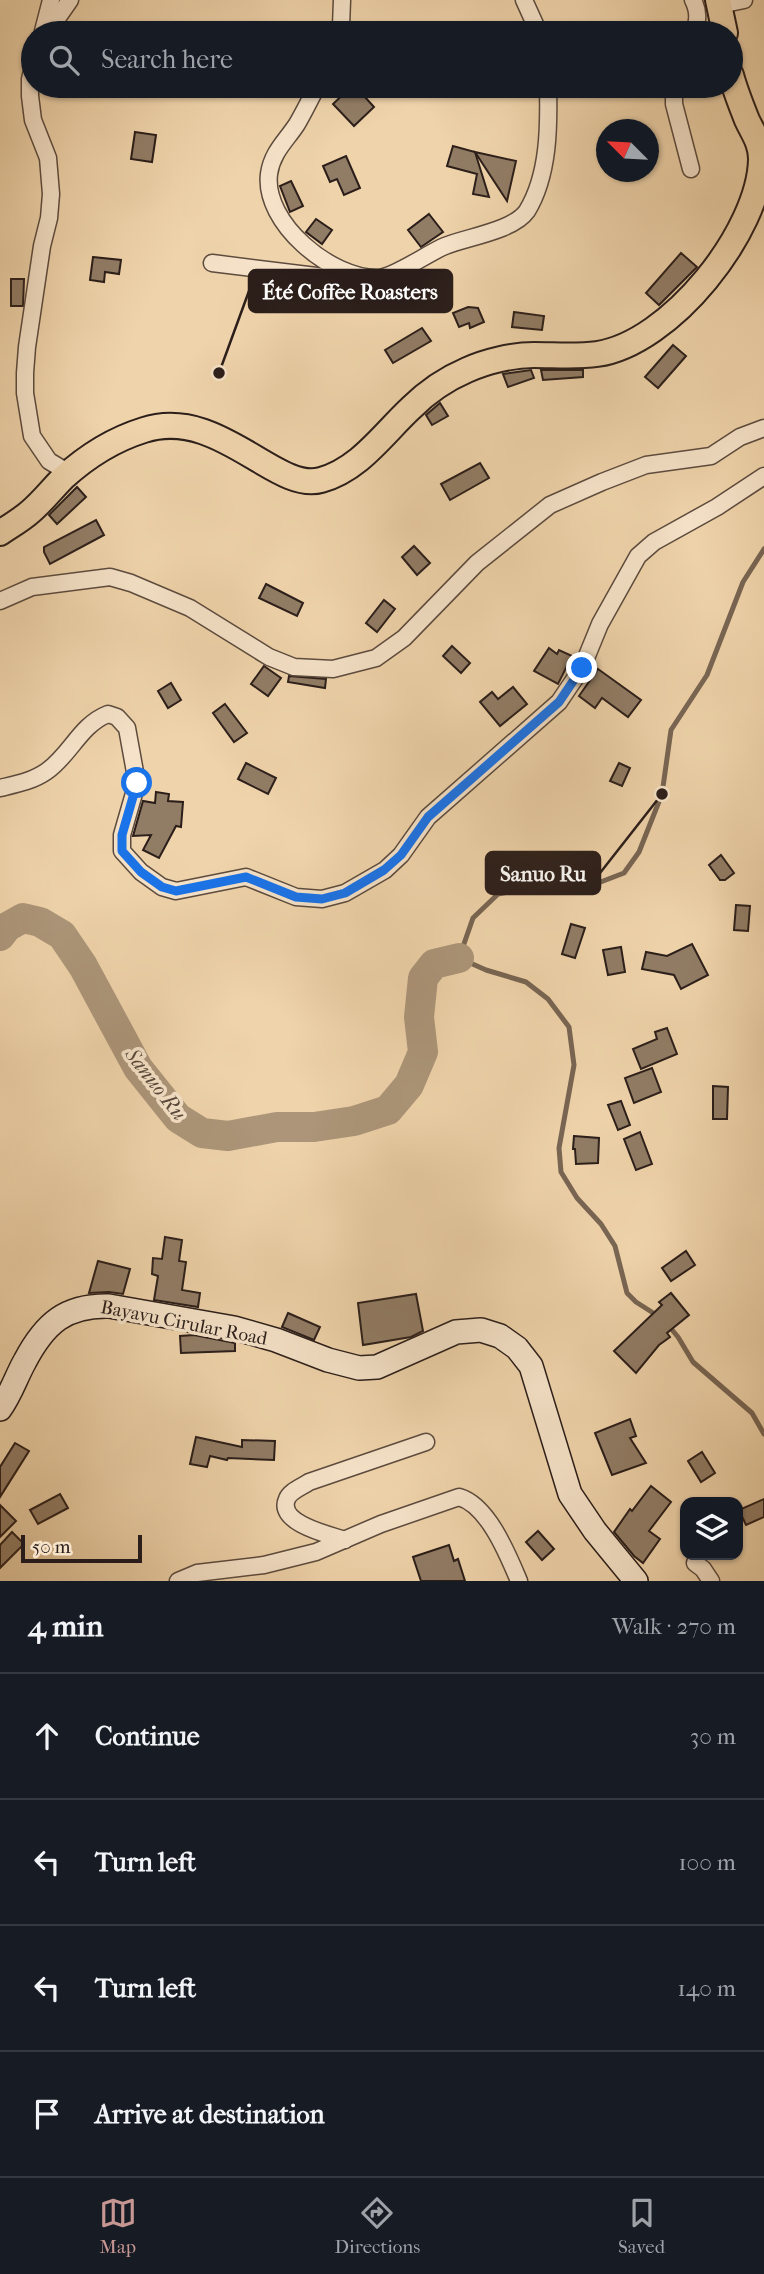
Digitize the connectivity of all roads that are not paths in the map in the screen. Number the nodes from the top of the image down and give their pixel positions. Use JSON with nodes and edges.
{"nodes":[{"id":1,"x":51,"y":0,"type":"edge"},
{"id":2,"x":70,"y":0,"type":"edge"},
{"id":3,"x":342,"y":0,"type":"edge"},
{"id":4,"x":524,"y":0,"type":"edge"},
{"id":5,"x":693,"y":0,"type":"edge"},
{"id":6,"x":744,"y":0,"type":"edge"},
{"id":7,"x":719,"y":2,"type":"edge"},
{"id":8,"x":47,"y":21,"type":"edge"},
{"id":9,"x":54,"y":21,"type":"edge"},
{"id":10,"x":341,"y":21,"type":"edge"},
{"id":11,"x":534,"y":21,"type":"edge"},
{"id":12,"x":698,"y":21,"type":"edge"},
{"id":13,"x":723,"y":21,"type":"edge"},
{"id":14,"x":31,"y":98,"type":"edge"},
{"id":15,"x":311,"y":98,"type":"edge"},
{"id":16,"x":548,"y":98,"type":"edge"},
{"id":17,"x":674,"y":98,"type":"edge"},
{"id":18,"x":739,"y":98,"type":"edge"},
{"id":19,"x":691,"y":169,"type":"dead end"},
{"id":20,"x":212,"y":263,"type":"dead end"},
{"id":21,"x":380,"y":278,"type":"junction"},
{"id":22,"x":764,"y":429,"type":"edge"},
{"id":23,"x":69,"y":472,"type":"junction"},
{"id":24,"x":764,"y":476,"type":"edge"},
{"id":25,"x":0,"y":533,"type":"edge"},
{"id":26,"x":0,"y":601,"type":"edge"},
{"id":27,"x":0,"y":788,"type":"edge"},
{"id":28,"x":0,"y":1409,"type":"edge"},
{"id":29,"x":426,"y":1441,"type":"dead end"},
{"id":30,"x":345,"y":1540,"type":"junction"},
{"id":31,"x":695,"y":1563,"type":"dead end"},
{"id":32,"x":178,"y":1581,"type":"edge"},
{"id":33,"x":519,"y":1581,"type":"edge"},
{"id":34,"x":636,"y":1581,"type":"edge"},
{"id":35,"x":711,"y":1581,"type":"edge"}],
"edges":[{"from":1,"to":8,"type":"street"},
{"from":2,"to":9,"type":"street"},
{"from":3,"to":10,"type":"street"},
{"from":4,"to":11,"type":"street"},
{"from":5,"to":12,"type":"street"},
{"from":6,"to":7,"type":"street"},
{"from":7,"to":13,"type":"main road"},
{"from":14,"to":23,"type":"street"},
{"from":15,"to":21,"type":"street"},
{"from":16,"to":21,"type":"street"},
{"from":17,"to":19,"type":"street"},
{"from":18,"to":23,"type":"main road"},
{"from":20,"to":21,"type":"street"},
{"from":22,"to":26,"type":"street"},
{"from":23,"to":25,"type":"main road"},
{"from":24,"to":27,"type":"street"},
{"from":28,"to":34,"type":"street","name":"Bayavu Cirular Road"},
{"from":29,"to":30,"type":"street"},
{"from":30,"to":32,"type":"street"},
{"from":30,"to":33,"type":"street"},
{"from":31,"to":35,"type":"street"}]}
